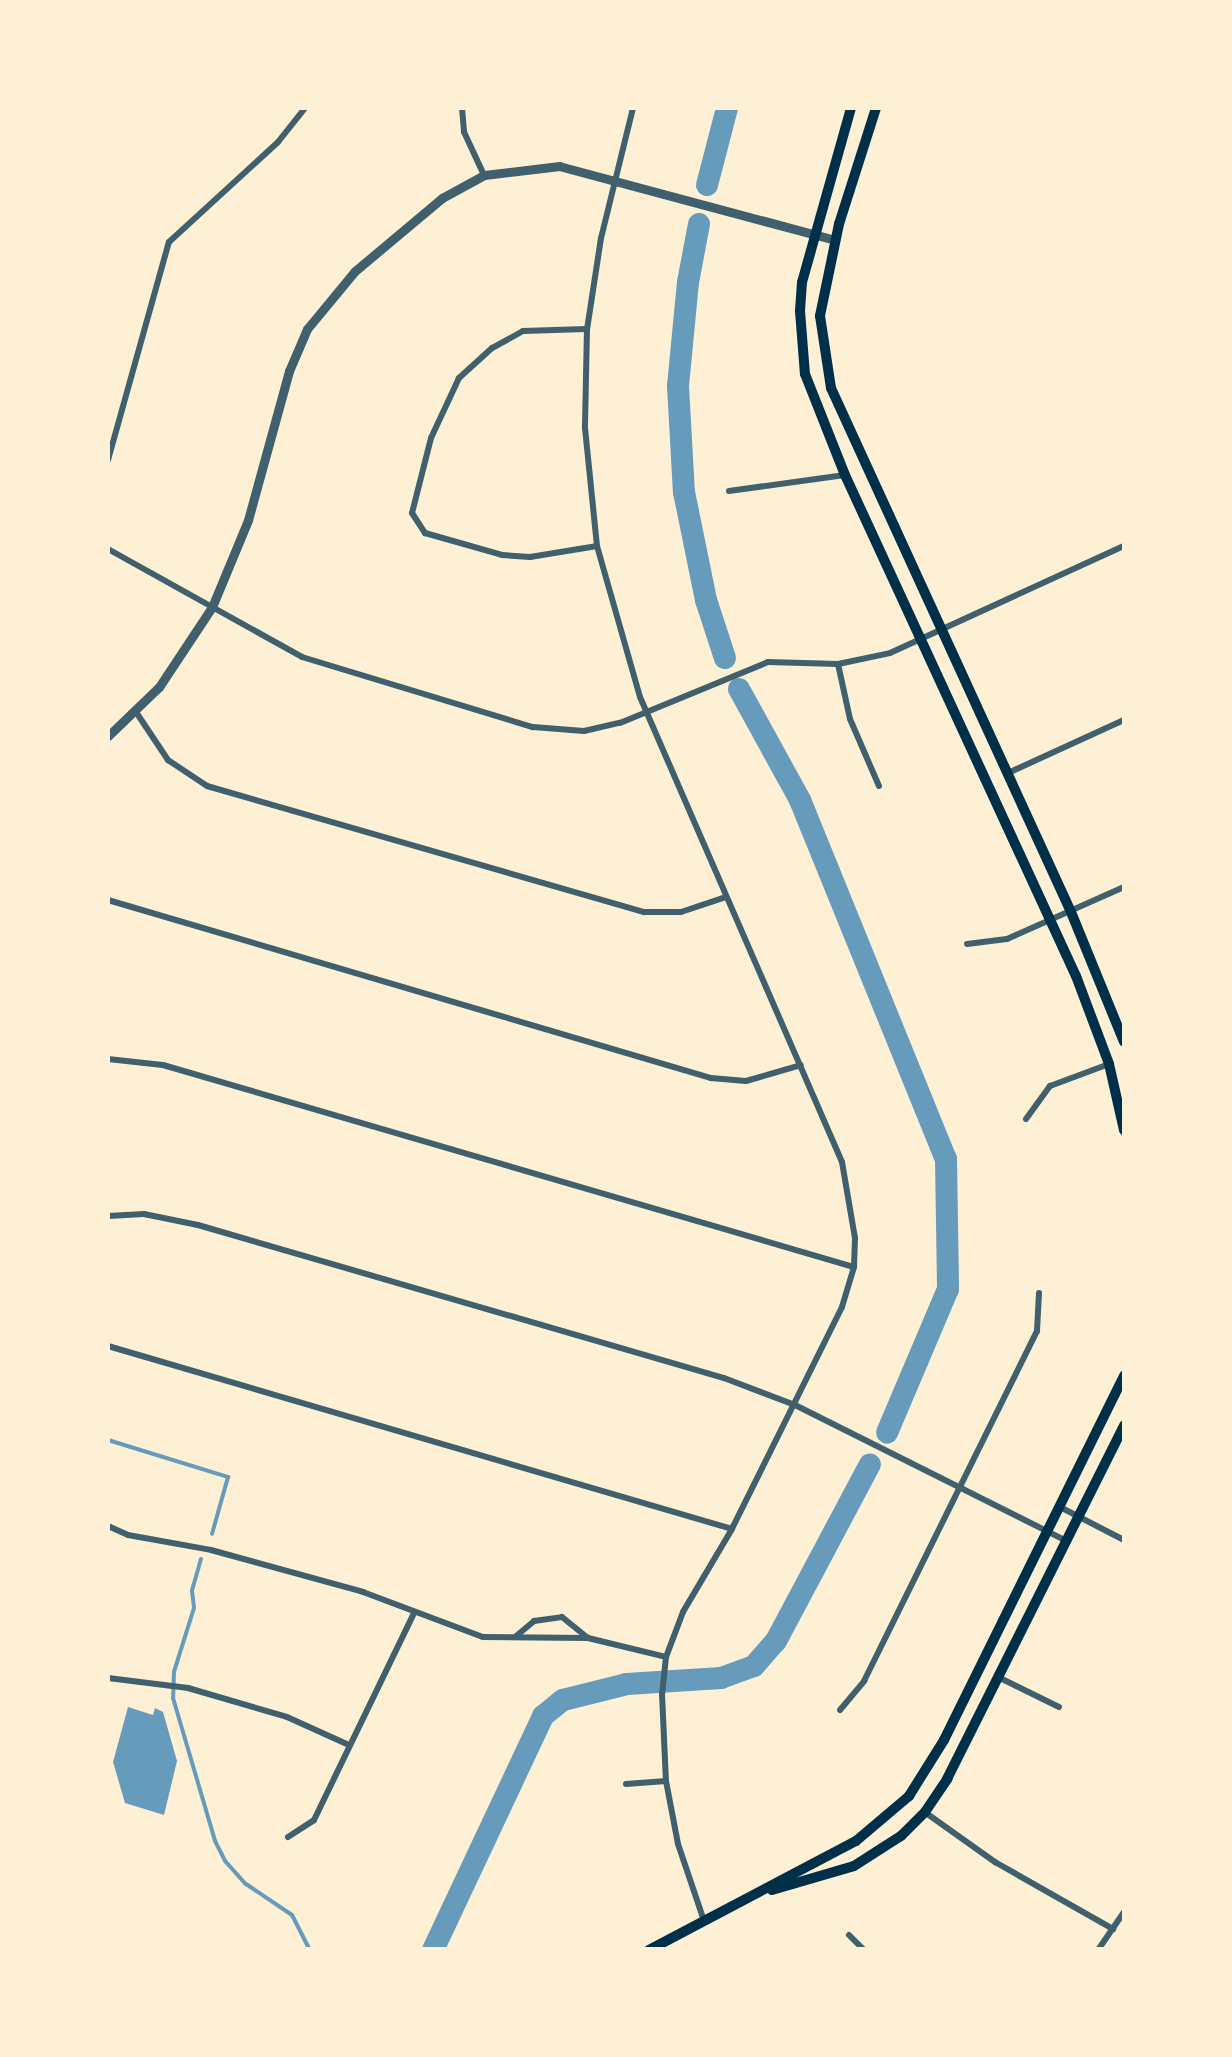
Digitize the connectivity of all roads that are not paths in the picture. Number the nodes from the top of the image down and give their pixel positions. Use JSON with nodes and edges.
{"nodes":[{"id":1,"x":305,"y":108,"type":"edge"},
{"id":2,"x":462,"y":108,"type":"edge"},
{"id":3,"x":632,"y":108,"type":"edge"},
{"id":4,"x":851,"y":108,"type":"edge"},
{"id":5,"x":876,"y":108,"type":"edge"},
{"id":6,"x":484,"y":175,"type":"junction"},
{"id":7,"x":614,"y":178,"type":"junction"},
{"id":8,"x":814,"y":234,"type":"junction"},
{"id":9,"x":835,"y":240,"type":"junction"},
{"id":10,"x":587,"y":329,"type":"junction"},
{"id":11,"x":108,"y":460,"type":"edge"},
{"id":12,"x":845,"y":475,"type":"junction"},
{"id":13,"x":729,"y":491,"type":"dead end"},
{"id":14,"x":597,"y":546,"type":"junction"},
{"id":15,"x":1124,"y":546,"type":"edge"},
{"id":16,"x":108,"y":549,"type":"edge"},
{"id":17,"x":212,"y":607,"type":"junction"},
{"id":18,"x":942,"y":631,"type":"junction"},
{"id":19,"x":922,"y":641,"type":"junction"},
{"id":20,"x":838,"y":664,"type":"junction"},
{"id":21,"x":646,"y":711,"type":"junction"},
{"id":22,"x":136,"y":712,"type":"junction"},
{"id":23,"x":1124,"y":720,"type":"edge"},
{"id":24,"x":108,"y":736,"type":"edge"},
{"id":25,"x":1007,"y":774,"type":"junction"},
{"id":26,"x":879,"y":786,"type":"dead end"},
{"id":27,"x":1124,"y":886,"type":"edge"},
{"id":28,"x":726,"y":897,"type":"junction"},
{"id":29,"x":108,"y":900,"type":"edge"},
{"id":30,"x":1071,"y":912,"type":"junction"},
{"id":31,"x":1050,"y":920,"type":"junction"},
{"id":32,"x":968,"y":944,"type":"dead end"},
{"id":33,"x":1124,"y":1042,"type":"edge"},
{"id":34,"x":108,"y":1059,"type":"edge"},
{"id":35,"x":1109,"y":1064,"type":"junction"},
{"id":36,"x":801,"y":1065,"type":"junction"},
{"id":37,"x":1026,"y":1119,"type":"dead end"},
{"id":38,"x":1124,"y":1130,"type":"edge"},
{"id":39,"x":108,"y":1216,"type":"edge"},
{"id":40,"x":854,"y":1267,"type":"junction"},
{"id":41,"x":1038,"y":1294,"type":"dead end"},
{"id":42,"x":108,"y":1346,"type":"edge"},
{"id":43,"x":1124,"y":1374,"type":"edge"},
{"id":44,"x":795,"y":1405,"type":"junction"},
{"id":45,"x":1124,"y":1425,"type":"edge"},
{"id":46,"x":960,"y":1488,"type":"junction"},
{"id":47,"x":1060,"y":1508,"type":"junction"},
{"id":48,"x":1080,"y":1517,"type":"junction"},
{"id":49,"x":108,"y":1526,"type":"edge"},
{"id":50,"x":732,"y":1529,"type":"junction"},
{"id":51,"x":1048,"y":1533,"type":"junction"},
{"id":52,"x":1124,"y":1540,"type":"edge"},
{"id":53,"x":1067,"y":1542,"type":"junction"},
{"id":54,"x":414,"y":1613,"type":"junction"},
{"id":55,"x":514,"y":1638,"type":"junction"},
{"id":56,"x":588,"y":1638,"type":"junction"},
{"id":57,"x":666,"y":1657,"type":"junction"},
{"id":58,"x":998,"y":1677,"type":"junction"},
{"id":59,"x":108,"y":1678,"type":"edge"},
{"id":60,"x":1059,"y":1707,"type":"dead end"},
{"id":61,"x":840,"y":1710,"type":"dead end"},
{"id":62,"x":349,"y":1745,"type":"junction"},
{"id":63,"x":666,"y":1781,"type":"junction"},
{"id":64,"x":626,"y":1784,"type":"dead end"},
{"id":65,"x":925,"y":1812,"type":"junction"},
{"id":66,"x":288,"y":1836,"type":"dead end"},
{"id":67,"x":766,"y":1891,"type":"junction"},
{"id":68,"x":1124,"y":1912,"type":"edge"},
{"id":69,"x":702,"y":1918,"type":"junction"},
{"id":70,"x":1113,"y":1929,"type":"junction"},
{"id":71,"x":850,"y":1936,"type":"dead end"},
{"id":72,"x":650,"y":1950,"type":"edge"},
{"id":73,"x":864,"y":1950,"type":"edge"},
{"id":74,"x":1098,"y":1950,"type":"edge"}],
"edges":[{"from":1,"to":11,"type":"street"},
{"from":2,"to":6,"type":"street"},
{"from":3,"to":7,"type":"street"},
{"from":4,"to":8,"type":"main road"},
{"from":5,"to":9,"type":"main road"},
{"from":6,"to":7,"type":"street"},
{"from":6,"to":17,"type":"street"},
{"from":7,"to":8,"type":"street"},
{"from":7,"to":10,"type":"street"},
{"from":8,"to":9,"type":"street"},
{"from":8,"to":12,"type":"main road"},
{"from":9,"to":18,"type":"main road"},
{"from":10,"to":14,"type":"street"},
{"from":10,"to":14,"type":"street"},
{"from":12,"to":13,"type":"street"},
{"from":12,"to":19,"type":"main road"},
{"from":14,"to":21,"type":"street"},
{"from":15,"to":18,"type":"street"},
{"from":16,"to":17,"type":"street"},
{"from":17,"to":21,"type":"street"},
{"from":17,"to":22,"type":"street"},
{"from":18,"to":19,"type":"street"},
{"from":18,"to":25,"type":"main road"},
{"from":19,"to":20,"type":"street"},
{"from":19,"to":31,"type":"main road"},
{"from":20,"to":21,"type":"street"},
{"from":20,"to":26,"type":"street"},
{"from":21,"to":28,"type":"street"},
{"from":22,"to":24,"type":"street"},
{"from":22,"to":28,"type":"street"},
{"from":23,"to":25,"type":"street"},
{"from":25,"to":30,"type":"main road"},
{"from":27,"to":30,"type":"street"},
{"from":28,"to":36,"type":"street"},
{"from":29,"to":36,"type":"street"},
{"from":30,"to":31,"type":"street"},
{"from":30,"to":33,"type":"main road"},
{"from":31,"to":32,"type":"street"},
{"from":31,"to":35,"type":"main road"},
{"from":34,"to":40,"type":"street"},
{"from":35,"to":37,"type":"street"},
{"from":35,"to":38,"type":"main road"},
{"from":36,"to":40,"type":"street"},
{"from":39,"to":44,"type":"street"},
{"from":40,"to":44,"type":"street"},
{"from":41,"to":46,"type":"street"},
{"from":42,"to":50,"type":"street"},
{"from":43,"to":47,"type":"main road"},
{"from":44,"to":46,"type":"street"},
{"from":44,"to":50,"type":"street"},
{"from":45,"to":48,"type":"main road"},
{"from":46,"to":51,"type":"street"},
{"from":46,"to":61,"type":"street"},
{"from":47,"to":48,"type":"street"},
{"from":47,"to":51,"type":"main road"},
{"from":48,"to":52,"type":"street"},
{"from":48,"to":53,"type":"main road"},
{"from":49,"to":54,"type":"street"},
{"from":50,"to":57,"type":"street"},
{"from":51,"to":53,"type":"street"},
{"from":51,"to":67,"type":"main road"},
{"from":53,"to":58,"type":"main road"},
{"from":54,"to":55,"type":"street"},
{"from":54,"to":62,"type":"street"},
{"from":55,"to":56,"type":"street"},
{"from":55,"to":56,"type":"street"},
{"from":56,"to":57,"type":"street"},
{"from":57,"to":63,"type":"street"},
{"from":58,"to":60,"type":"street"},
{"from":58,"to":65,"type":"main road"},
{"from":59,"to":62,"type":"street"},
{"from":62,"to":66,"type":"street"},
{"from":63,"to":64,"type":"street"},
{"from":63,"to":69,"type":"street"},
{"from":65,"to":67,"type":"main road"},
{"from":65,"to":70,"type":"street"},
{"from":67,"to":69,"type":"main road"},
{"from":68,"to":70,"type":"street"},
{"from":69,"to":72,"type":"main road"},
{"from":70,"to":74,"type":"street"},
{"from":71,"to":73,"type":"street"}]}
